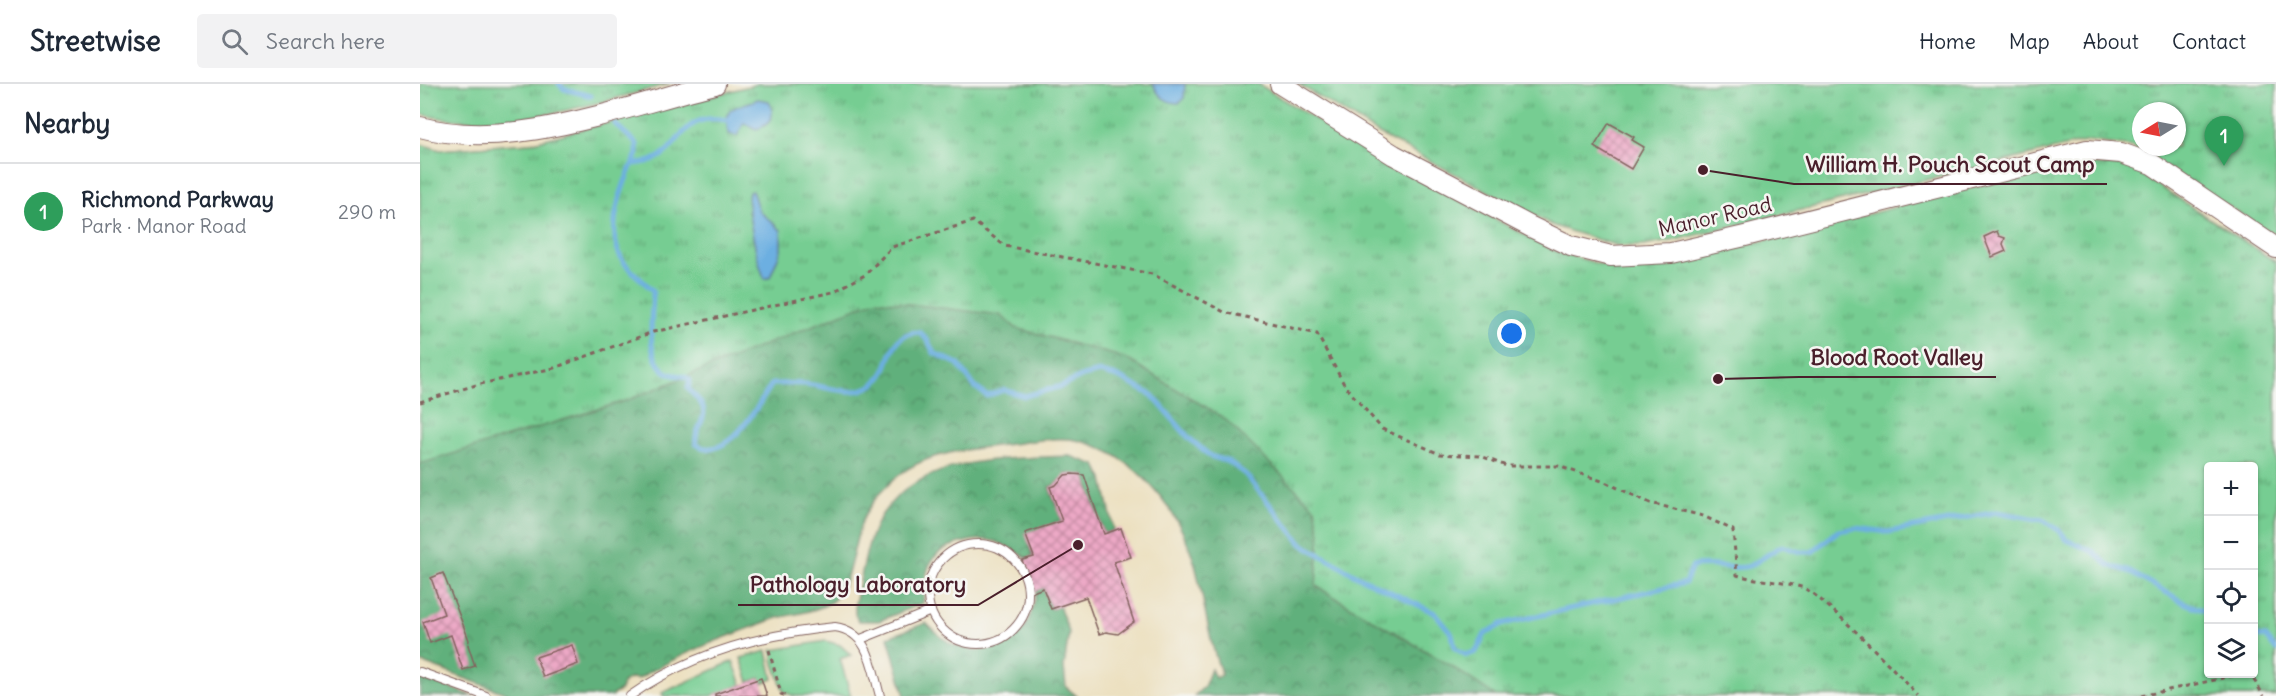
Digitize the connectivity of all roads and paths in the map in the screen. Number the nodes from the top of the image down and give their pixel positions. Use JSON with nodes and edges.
{"nodes":[{"id":1,"x":716,"y":84,"type":"edge"},
{"id":2,"x":1280,"y":84,"type":"edge"},
{"id":3,"x":420,"y":127,"type":"edge"},
{"id":4,"x":2276,"y":248,"type":"edge"},
{"id":5,"x":420,"y":402,"type":"edge"},
{"id":6,"x":931,"y":611,"type":"junction"},
{"id":7,"x":861,"y":639,"type":"junction"},
{"id":8,"x":769,"y":648,"type":"dead end"},
{"id":9,"x":420,"y":672,"type":"edge"},
{"id":10,"x":486,"y":696,"type":"edge"},
{"id":11,"x":630,"y":696,"type":"edge"},
{"id":12,"x":787,"y":696,"type":"edge"},
{"id":13,"x":880,"y":696,"type":"edge"},
{"id":14,"x":1918,"y":696,"type":"edge"},
{"id":15,"x":2141,"y":696,"type":"edge"},
{"id":16,"x":2264,"y":696,"type":"edge"}],
"edges":[{"from":1,"to":3,"type":"street"},
{"from":2,"to":4,"type":"street","name":"Manor Road"},
{"from":5,"to":14,"type":"path"},
{"from":6,"to":6,"type":"lane"},
{"from":6,"to":7,"type":"lane"},
{"from":7,"to":11,"type":"lane"},
{"from":7,"to":13,"type":"lane"},
{"from":8,"to":12,"type":"path"},
{"from":9,"to":10,"type":"lane"},
{"from":15,"to":16,"type":"path"}]}
